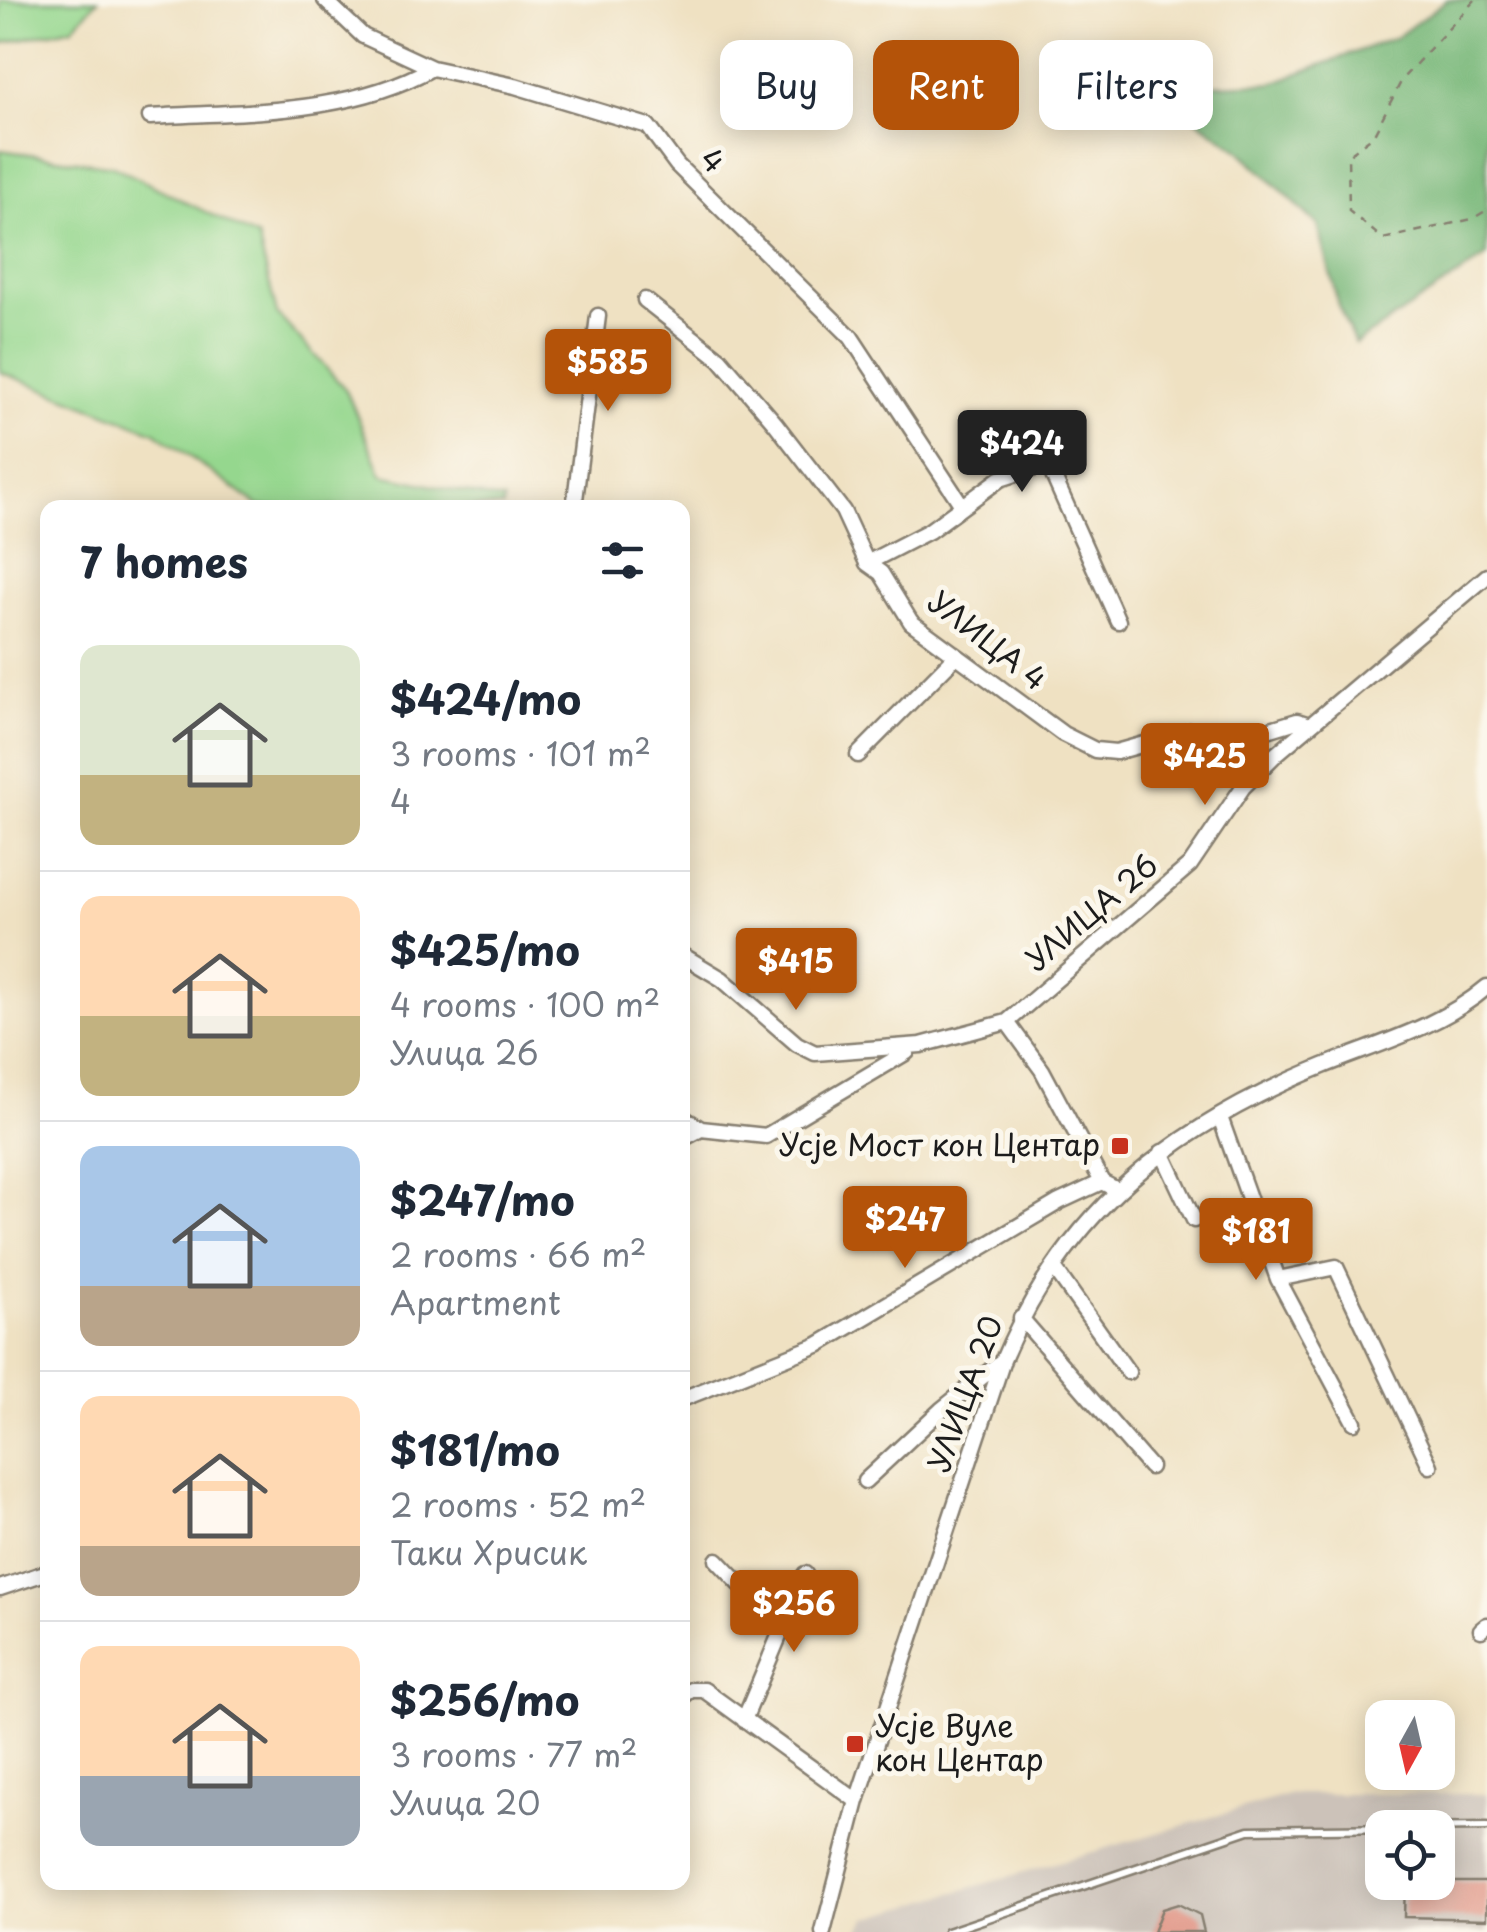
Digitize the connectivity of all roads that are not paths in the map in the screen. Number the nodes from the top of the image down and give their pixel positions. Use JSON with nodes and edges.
{"nodes":[{"id":1,"x":325,"y":0,"type":"edge"},
{"id":2,"x":432,"y":68,"type":"junction"},
{"id":3,"x":150,"y":116,"type":"dead end"},
{"id":4,"x":645,"y":300,"type":"dead end"},
{"id":5,"x":598,"y":316,"type":"dead end"},
{"id":6,"x":575,"y":500,"type":"edge"},
{"id":7,"x":961,"y":504,"type":"junction"},
{"id":8,"x":867,"y":563,"type":"junction"},
{"id":9,"x":1487,"y":576,"type":"edge"},
{"id":10,"x":1118,"y":621,"type":"dead end"},
{"id":11,"x":955,"y":657,"type":"junction"},
{"id":12,"x":1310,"y":725,"type":"junction"},
{"id":13,"x":858,"y":754,"type":"dead end"},
{"id":14,"x":690,"y":959,"type":"edge"},
{"id":15,"x":1487,"y":987,"type":"edge"},
{"id":16,"x":1007,"y":1022,"type":"junction"},
{"id":17,"x":921,"y":1045,"type":"junction"},
{"id":18,"x":1220,"y":1117,"type":"junction"},
{"id":19,"x":690,"y":1121,"type":"edge"},
{"id":20,"x":701,"y":1129,"type":"junction"},
{"id":21,"x":690,"y":1135,"type":"edge"},
{"id":22,"x":1162,"y":1152,"type":"junction"},
{"id":23,"x":1108,"y":1186,"type":"junction"},
{"id":24,"x":1194,"y":1220,"type":"dead end"},
{"id":25,"x":1054,"y":1268,"type":"junction"},
{"id":26,"x":1278,"y":1279,"type":"junction"},
{"id":27,"x":1020,"y":1318,"type":"junction"},
{"id":28,"x":1003,"y":1360,"type":"junction"},
{"id":29,"x":1128,"y":1372,"type":"dead end"},
{"id":30,"x":690,"y":1396,"type":"edge"},
{"id":31,"x":1354,"y":1422,"type":"dead end"},
{"id":32,"x":1430,"y":1466,"type":"dead end"},
{"id":33,"x":1150,"y":1467,"type":"dead end"},
{"id":34,"x":865,"y":1481,"type":"dead end"},
{"id":35,"x":717,"y":1560,"type":"dead end"},
{"id":36,"x":805,"y":1574,"type":"dead end"},
{"id":37,"x":40,"y":1575,"type":"edge"},
{"id":38,"x":0,"y":1588,"type":"edge"},
{"id":39,"x":786,"y":1617,"type":"junction"},
{"id":40,"x":690,"y":1694,"type":"edge"},
{"id":41,"x":744,"y":1720,"type":"junction"},
{"id":42,"x":857,"y":1801,"type":"junction"},
{"id":43,"x":1487,"y":1827,"type":"edge"},
{"id":44,"x":823,"y":1932,"type":"edge"},
{"id":45,"x":947,"y":1932,"type":"edge"}],
"edges":[{"from":1,"to":2,"type":"street","name":"4"},
{"from":2,"to":3,"type":"street"},
{"from":2,"to":7,"type":"street","name":"4"},
{"from":4,"to":8,"type":"street","name":"УЛИЦА 4"},
{"from":5,"to":6,"type":"street"},
{"from":7,"to":8,"type":"street"},
{"from":7,"to":10,"type":"street"},
{"from":8,"to":11,"type":"street","name":"УЛИЦА 4"},
{"from":9,"to":12,"type":"street","name":"УЛИЦА 26"},
{"from":11,"to":12,"type":"street","name":"УЛИЦА 4"},
{"from":11,"to":13,"type":"street"},
{"from":12,"to":16,"type":"street","name":"УЛИЦА 26"},
{"from":14,"to":17,"type":"street"},
{"from":15,"to":18,"type":"street","name":"УЛИЦА 20"},
{"from":16,"to":17,"type":"street","name":"УЛИЦА 26"},
{"from":16,"to":23,"type":"street"},
{"from":17,"to":20,"type":"street"},
{"from":18,"to":22,"type":"street","name":"УЛИЦА 20"},
{"from":18,"to":26,"type":"street"},
{"from":19,"to":20,"type":"street"},
{"from":20,"to":21,"type":"street"},
{"from":22,"to":23,"type":"street","name":"УЛИЦА 20"},
{"from":22,"to":24,"type":"street"},
{"from":23,"to":25,"type":"street","name":"УЛИЦА 20"},
{"from":23,"to":30,"type":"street"},
{"from":25,"to":27,"type":"street","name":"УЛИЦА 20"},
{"from":25,"to":29,"type":"street"},
{"from":26,"to":31,"type":"street"},
{"from":26,"to":32,"type":"street"},
{"from":27,"to":28,"type":"street","name":"УЛИЦА 20"},
{"from":27,"to":33,"type":"street"},
{"from":28,"to":34,"type":"street"},
{"from":28,"to":42,"type":"street","name":"УЛИЦА 20"},
{"from":35,"to":39,"type":"street"},
{"from":36,"to":39,"type":"street"},
{"from":37,"to":38,"type":"street"},
{"from":39,"to":41,"type":"street"},
{"from":40,"to":41,"type":"street"},
{"from":41,"to":42,"type":"street"},
{"from":42,"to":44,"type":"street","name":"УЛИЦА 20"},
{"from":43,"to":45,"type":"lane"}]}
